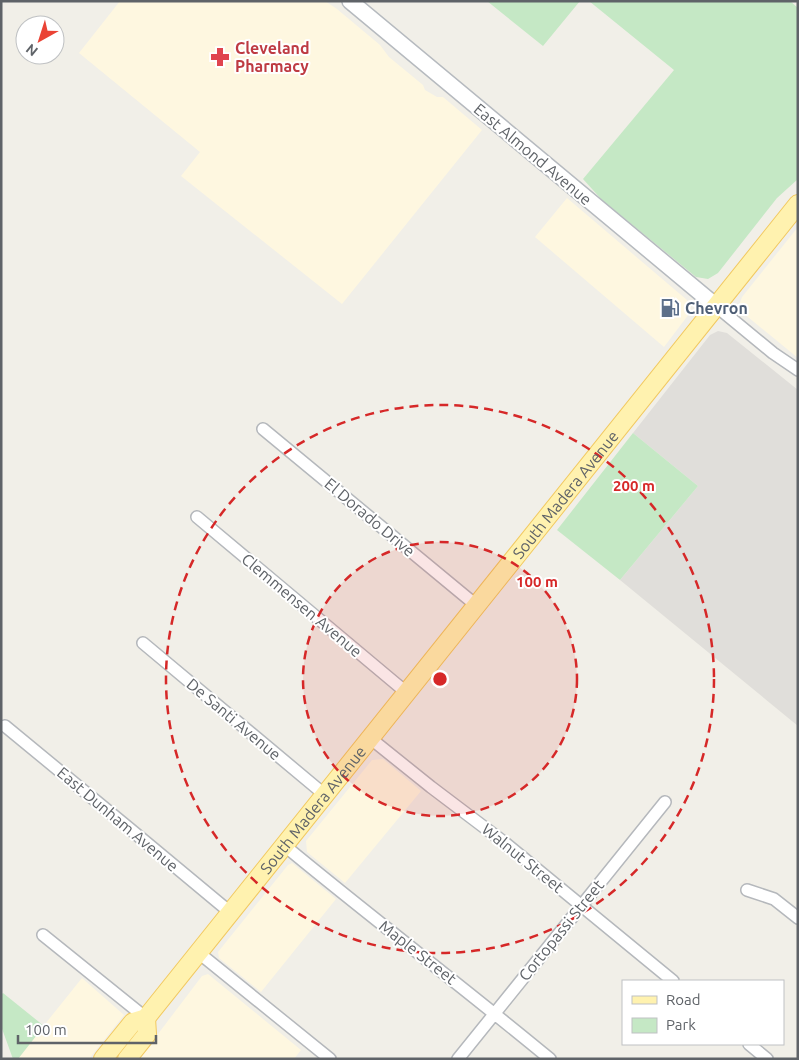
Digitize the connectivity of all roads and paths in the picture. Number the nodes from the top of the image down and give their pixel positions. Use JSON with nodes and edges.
{"nodes":[{"id":1,"x":350,"y":1,"type":"edge"},
{"id":2,"x":798,"y":204,"type":"edge"},
{"id":3,"x":716,"y":306,"type":"junction"},
{"id":4,"x":798,"y":370,"type":"edge"},
{"id":5,"x":263,"y":429,"type":"dead end"},
{"id":6,"x":197,"y":517,"type":"dead end"},
{"id":7,"x":477,"y":606,"type":"junction"},
{"id":8,"x":143,"y":643,"type":"dead end"},
{"id":9,"x":407,"y":693,"type":"junction"},
{"id":10,"x":5,"y":726,"type":"dead end"},
{"id":11,"x":370,"y":738,"type":"junction"},
{"id":12,"x":325,"y":795,"type":"junction"},
{"id":13,"x":665,"y":802,"type":"dead end"},
{"id":14,"x":285,"y":846,"type":"junction"},
{"id":15,"x":747,"y":890,"type":"dead end"},
{"id":16,"x":582,"y":905,"type":"junction"},
{"id":17,"x":231,"y":913,"type":"junction"},
{"id":18,"x":798,"y":918,"type":"edge"},
{"id":19,"x":43,"y":934,"type":"dead end"},
{"id":20,"x":199,"y":953,"type":"junction"},
{"id":21,"x":673,"y":980,"type":"edge"},
{"id":22,"x":495,"y":1013,"type":"junction"},
{"id":23,"x":146,"y":1018,"type":"junction"},
{"id":24,"x":750,"y":1045,"type":"edge"},
{"id":25,"x":103,"y":1059,"type":"edge"},
{"id":26,"x":128,"y":1059,"type":"edge"},
{"id":27,"x":330,"y":1059,"type":"edge"},
{"id":28,"x":458,"y":1059,"type":"edge"},
{"id":29,"x":550,"y":1059,"type":"edge"},
{"id":30,"x":767,"y":1059,"type":"edge"}],
"edges":[{"from":1,"to":3,"type":"main road","name":"East Almond Avenue"},
{"from":2,"to":3,"type":"main road","name":"South Madera Avenue"},
{"from":3,"to":4,"type":"street"},
{"from":3,"to":7,"type":"main road","name":"South Madera Avenue"},
{"from":5,"to":7,"type":"street","name":"El Dorado Drive"},
{"from":6,"to":9,"type":"street","name":"Clemmensen Avenue"},
{"from":7,"to":9,"type":"main road","name":"South Madera Avenue"},
{"from":8,"to":12,"type":"street","name":"De Santi Avenue"},
{"from":9,"to":11,"type":"main road","name":"South Madera Avenue"},
{"from":10,"to":17,"type":"street","name":"East Dunham Avenue"},
{"from":11,"to":12,"type":"main road","name":"South Madera Avenue"},
{"from":11,"to":16,"type":"street","name":"Walnut Street"},
{"from":12,"to":14,"type":"main road","name":"South Madera Avenue"},
{"from":13,"to":16,"type":"street","name":"Cortopassi Street"},
{"from":14,"to":17,"type":"main road","name":"South Madera Avenue"},
{"from":14,"to":22,"type":"street","name":"Maple Street"},
{"from":15,"to":18,"type":"street"},
{"from":16,"to":21,"type":"street","name":"Walnut Street"},
{"from":16,"to":22,"type":"street","name":"Cortopassi Street"},
{"from":17,"to":20,"type":"main road","name":"South Madera Avenue"},
{"from":19,"to":23,"type":"street"},
{"from":20,"to":23,"type":"main road","name":"South Madera Avenue"},
{"from":20,"to":27,"type":"street"},
{"from":22,"to":28,"type":"street","name":"Cortopassi Street"},
{"from":22,"to":29,"type":"street","name":"Maple Street"},
{"from":23,"to":25,"type":"main road","name":"South Madera Avenue"},
{"from":23,"to":26,"type":"main road","name":"South Madera Avenue"},
{"from":24,"to":30,"type":"street"}]}
